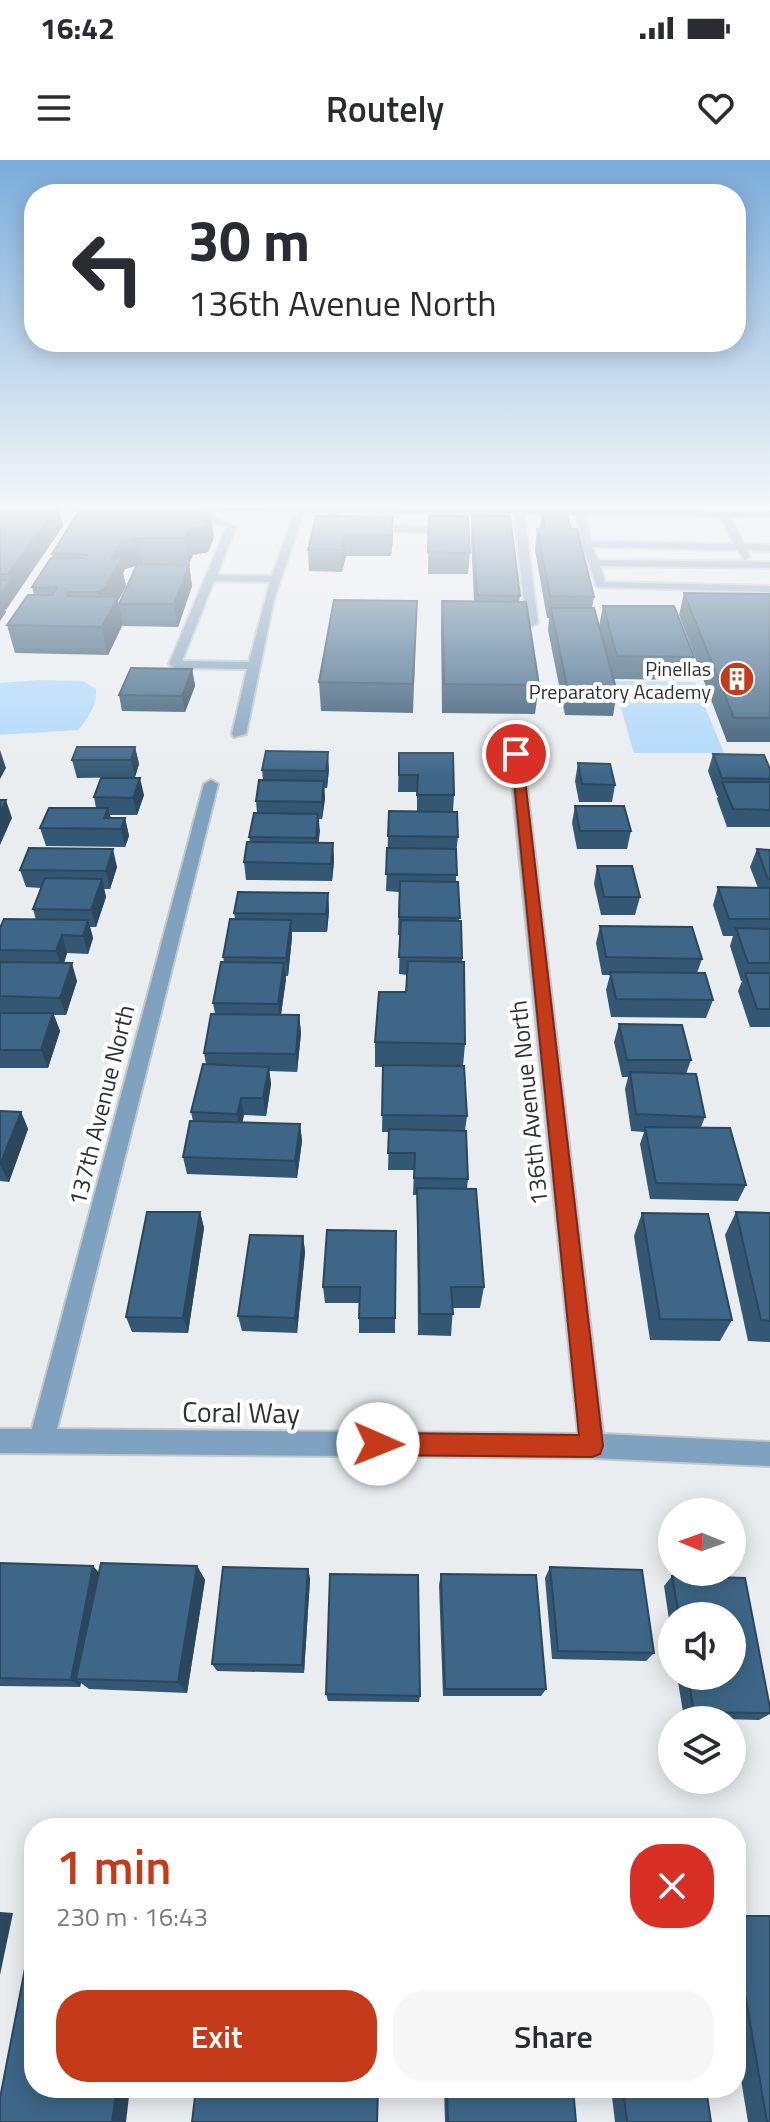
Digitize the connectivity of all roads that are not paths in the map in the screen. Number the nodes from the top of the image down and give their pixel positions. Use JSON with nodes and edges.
{"nodes":[{"id":1,"x":203,"y":595,"type":"edge"},
{"id":2,"x":273,"y":595,"type":"edge"},
{"id":3,"x":529,"y":595,"type":"edge"},
{"id":4,"x":532,"y":623,"type":"edge"},
{"id":5,"x":255,"y":666,"type":"junction"},
{"id":6,"x":239,"y":734,"type":"dead end"},
{"id":7,"x":516,"y":754,"type":"dead end"},
{"id":8,"x":211,"y":784,"type":"dead end"},
{"id":9,"x":42,"y":1440,"type":"junction"},
{"id":10,"x":0,"y":1441,"type":"edge"},
{"id":11,"x":592,"y":1446,"type":"junction"},
{"id":12,"x":770,"y":1454,"type":"edge"}],
"edges":[{"from":1,"to":5,"type":"street"},
{"from":2,"to":5,"type":"street"},
{"from":3,"to":4,"type":"street"},
{"from":5,"to":6,"type":"street"},
{"from":7,"to":11,"type":"street","name":"136th Avenue North"},
{"from":8,"to":9,"type":"street","name":"137th Avenue North"},
{"from":9,"to":10,"type":"street","name":"Coral Way"},
{"from":9,"to":11,"type":"street","name":"Coral Way"},
{"from":11,"to":12,"type":"street","name":"Coral Way"}]}
